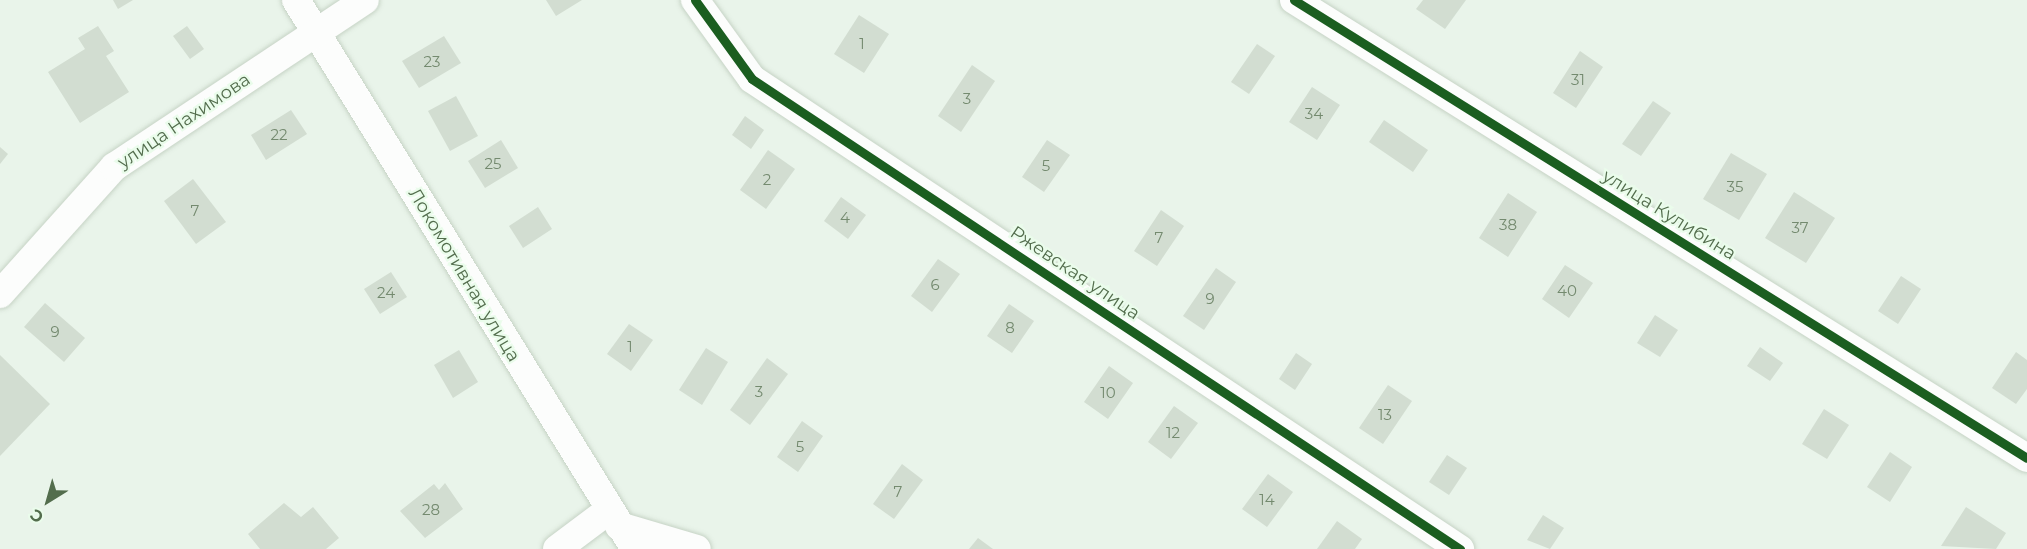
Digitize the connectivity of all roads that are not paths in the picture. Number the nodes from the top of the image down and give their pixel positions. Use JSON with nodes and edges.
{"nodes":[{"id":1,"x":296,"y":0,"type":"edge"},
{"id":2,"x":365,"y":0,"type":"edge"},
{"id":3,"x":695,"y":0,"type":"edge"},
{"id":4,"x":1294,"y":0,"type":"edge"},
{"id":5,"x":315,"y":32,"type":"junction"},
{"id":6,"x":0,"y":294,"type":"edge"},
{"id":7,"x":2027,"y":458,"type":"edge"},
{"id":8,"x":614,"y":518,"type":"junction"},
{"id":9,"x":557,"y":549,"type":"edge"},
{"id":10,"x":635,"y":549,"type":"edge"},
{"id":11,"x":697,"y":549,"type":"edge"},
{"id":12,"x":1460,"y":549,"type":"edge"}],
"edges":[{"from":1,"to":5,"type":"street","name":"Локомотивная улица"},
{"from":2,"to":5,"type":"street","name":"улица Нахимова"},
{"from":3,"to":12,"type":"street","name":"Ржевская улица"},
{"from":4,"to":7,"type":"street","name":"улица Кулибина"},
{"from":5,"to":6,"type":"street","name":"улица Нахимова"},
{"from":5,"to":8,"type":"street","name":"Локомотивная улица"},
{"from":8,"to":9,"type":"street"},
{"from":8,"to":10,"type":"street","name":"Локомотивная улица"},
{"from":8,"to":11,"type":"street"}]}
